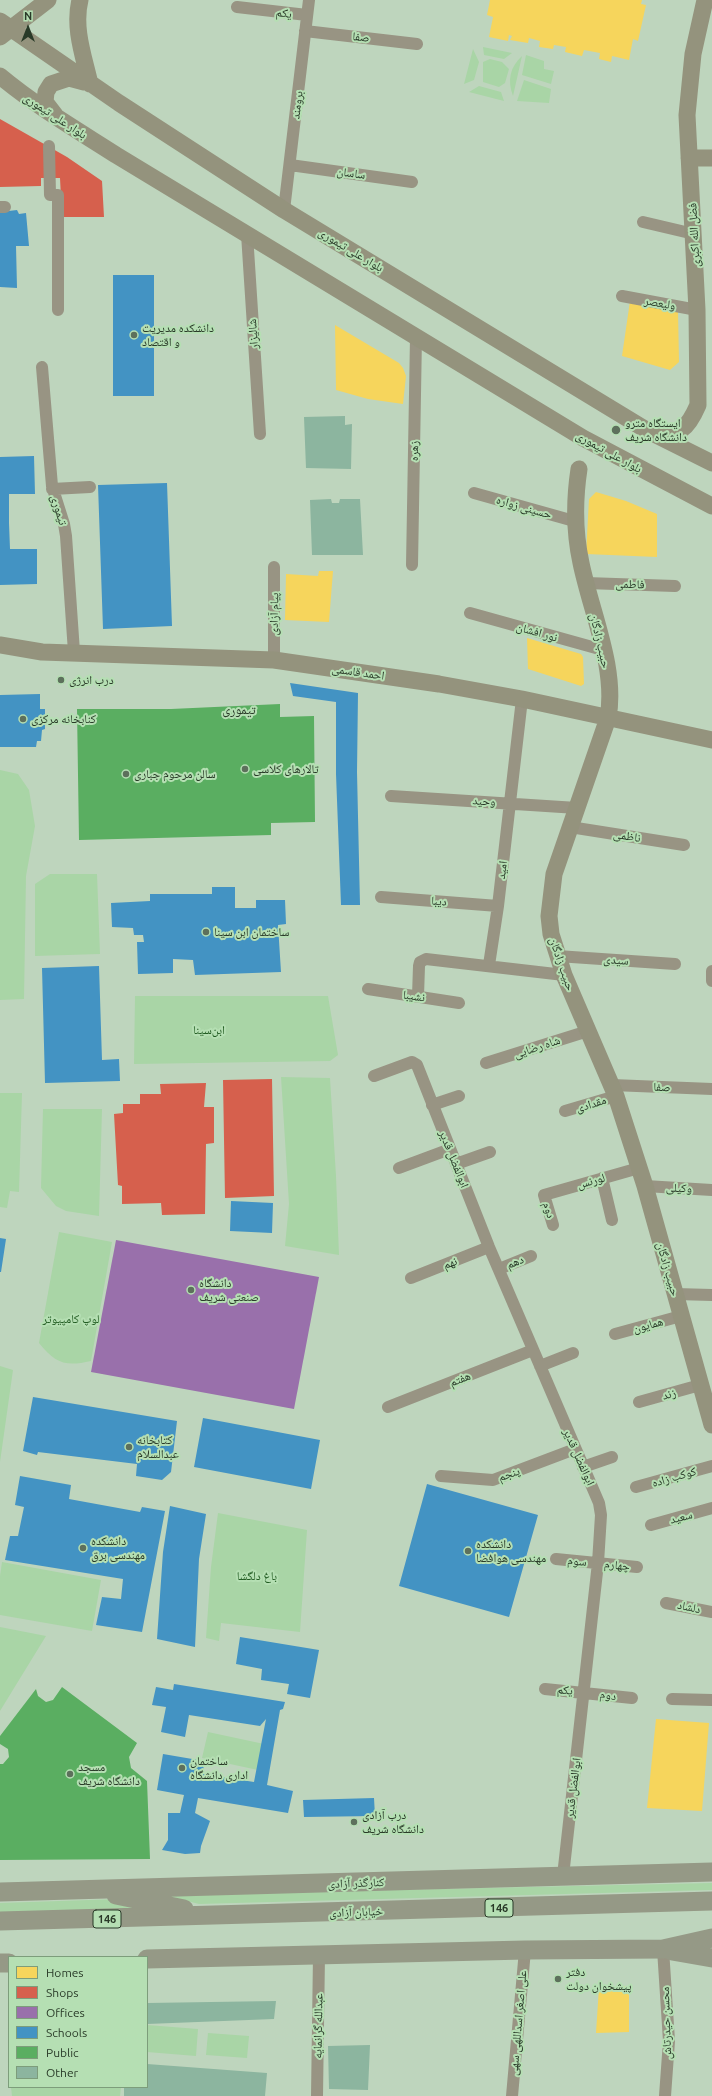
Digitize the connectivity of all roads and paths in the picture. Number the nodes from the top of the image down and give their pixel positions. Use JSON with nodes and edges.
{"nodes":[{"id":1,"x":48,"y":0,"type":"edge"},
{"id":2,"x":80,"y":0,"type":"edge"},
{"id":3,"x":309,"y":0,"type":"edge"},
{"id":4,"x":705,"y":0,"type":"edge"},
{"id":5,"x":237,"y":6,"type":"dead end"},
{"id":6,"x":307,"y":16,"type":"junction"},
{"id":7,"x":4,"y":29,"type":"edge"},
{"id":8,"x":305,"y":31,"type":"junction"},
{"id":9,"x":417,"y":44,"type":"dead end"},
{"id":10,"x":0,"y":76,"type":"edge"},
{"id":11,"x":90,"y":84,"type":"junction"},
{"id":12,"x":0,"y":92,"type":"edge"},
{"id":13,"x":19,"y":92,"type":"junction"},
{"id":14,"x":58,"y":118,"type":"junction"},
{"id":15,"x":49,"y":146,"type":"dead end"},
{"id":16,"x":689,"y":158,"type":"junction"},
{"id":17,"x":712,"y":158,"type":"edge"},
{"id":18,"x":290,"y":165,"type":"junction"},
{"id":19,"x":412,"y":182,"type":"dead end"},
{"id":20,"x":284,"y":210,"type":"junction"},
{"id":21,"x":643,"y":222,"type":"dead end"},
{"id":22,"x":247,"y":234,"type":"junction"},
{"id":23,"x":694,"y":234,"type":"junction"},
{"id":24,"x":622,"y":296,"type":"dead end"},
{"id":25,"x":58,"y":310,"type":"dead end"},
{"id":26,"x":697,"y":310,"type":"junction"},
{"id":27,"x":416,"y":337,"type":"junction"},
{"id":28,"x":42,"y":367,"type":"dead end"},
{"id":29,"x":705,"y":408,"type":"edge"},
{"id":30,"x":648,"y":431,"type":"junction"},
{"id":31,"x":260,"y":434,"type":"dead end"},
{"id":32,"x":712,"y":463,"type":"edge"},
{"id":33,"x":579,"y":470,"type":"dead end"},
{"id":34,"x":90,"y":487,"type":"dead end"},
{"id":35,"x":52,"y":489,"type":"junction"},
{"id":36,"x":474,"y":493,"type":"dead end"},
{"id":37,"x":712,"y":506,"type":"edge"},
{"id":38,"x":574,"y":521,"type":"junction"},
{"id":39,"x":412,"y":565,"type":"dead end"},
{"id":40,"x":274,"y":567,"type":"dead end"},
{"id":41,"x":586,"y":583,"type":"junction"},
{"id":42,"x":674,"y":586,"type":"dead end"},
{"id":43,"x":470,"y":613,"type":"dead end"},
{"id":44,"x":0,"y":645,"type":"edge"},
{"id":45,"x":603,"y":650,"type":"junction"},
{"id":46,"x":74,"y":652,"type":"junction"},
{"id":47,"x":274,"y":660,"type":"junction"},
{"id":48,"x":522,"y":699,"type":"junction"},
{"id":49,"x":608,"y":718,"type":"junction"},
{"id":50,"x":712,"y":740,"type":"edge"},
{"id":51,"x":391,"y":796,"type":"dead end"},
{"id":52,"x":511,"y":803,"type":"junction"},
{"id":53,"x":577,"y":808,"type":"junction"},
{"id":54,"x":570,"y":827,"type":"junction"},
{"id":55,"x":684,"y":845,"type":"dead end"},
{"id":56,"x":381,"y":897,"type":"dead end"},
{"id":57,"x":498,"y":906,"type":"junction"},
{"id":58,"x":557,"y":956,"type":"junction"},
{"id":59,"x":674,"y":964,"type":"dead end"},
{"id":60,"x":488,"y":965,"type":"junction"},
{"id":61,"x":712,"y":971,"type":"edge"},
{"id":62,"x":564,"y":975,"type":"junction"},
{"id":63,"x":712,"y":981,"type":"edge"},
{"id":64,"x":368,"y":989,"type":"dead end"},
{"id":65,"x":418,"y":996,"type":"junction"},
{"id":66,"x":459,"y":1003,"type":"dead end"},
{"id":67,"x":588,"y":1031,"type":"junction"},
{"id":68,"x":486,"y":1063,"type":"dead end"},
{"id":69,"x":374,"y":1076,"type":"dead end"},
{"id":70,"x":712,"y":1089,"type":"edge"},
{"id":71,"x":614,"y":1090,"type":"junction"},
{"id":72,"x":459,"y":1096,"type":"dead end"},
{"id":73,"x":432,"y":1105,"type":"junction"},
{"id":74,"x":565,"y":1111,"type":"dead end"},
{"id":75,"x":450,"y":1149,"type":"junction"},
{"id":76,"x":490,"y":1152,"type":"dead end"},
{"id":77,"x":456,"y":1164,"type":"junction"},
{"id":78,"x":399,"y":1168,"type":"dead end"},
{"id":79,"x":639,"y":1168,"type":"junction"},
{"id":80,"x":602,"y":1178,"type":"junction"},
{"id":81,"x":645,"y":1186,"type":"junction"},
{"id":82,"x":712,"y":1190,"type":"edge"},
{"id":83,"x":544,"y":1195,"type":"joint"},
{"id":84,"x":612,"y":1220,"type":"dead end"},
{"id":85,"x":553,"y":1225,"type":"dead end"},
{"id":86,"x":489,"y":1247,"type":"junction"},
{"id":87,"x":532,"y":1256,"type":"dead end"},
{"id":88,"x":499,"y":1269,"type":"junction"},
{"id":89,"x":411,"y":1278,"type":"dead end"},
{"id":90,"x":675,"y":1294,"type":"junction"},
{"id":91,"x":712,"y":1295,"type":"edge"},
{"id":92,"x":681,"y":1316,"type":"junction"},
{"id":93,"x":615,"y":1334,"type":"dead end"},
{"id":94,"x":533,"y":1350,"type":"junction"},
{"id":95,"x":573,"y":1353,"type":"dead end"},
{"id":96,"x":540,"y":1366,"type":"junction"},
{"id":97,"x":705,"y":1391,"type":"edge"},
{"id":98,"x":639,"y":1402,"type":"dead end"},
{"id":99,"x":388,"y":1407,"type":"dead end"},
{"id":100,"x":712,"y":1426,"type":"edge"},
{"id":101,"x":575,"y":1449,"type":"junction"},
{"id":102,"x":612,"y":1457,"type":"dead end"},
{"id":103,"x":712,"y":1466,"type":"edge"},
{"id":104,"x":584,"y":1467,"type":"junction"},
{"id":105,"x":441,"y":1476,"type":"dead end"},
{"id":106,"x":636,"y":1487,"type":"dead end"},
{"id":107,"x":712,"y":1508,"type":"edge"},
{"id":108,"x":651,"y":1525,"type":"dead end"},
{"id":109,"x":556,"y":1559,"type":"dead end"},
{"id":110,"x":598,"y":1563,"type":"junction"},
{"id":111,"x":636,"y":1568,"type":"dead end"},
{"id":112,"x":666,"y":1602,"type":"dead end"},
{"id":113,"x":712,"y":1612,"type":"edge"},
{"id":114,"x":545,"y":1689,"type":"dead end"},
{"id":115,"x":584,"y":1692,"type":"junction"},
{"id":116,"x":632,"y":1698,"type":"dead end"},
{"id":117,"x":672,"y":1699,"type":"dead end"},
{"id":118,"x":712,"y":1700,"type":"edge"},
{"id":119,"x":712,"y":1872,"type":"edge"},
{"id":120,"x":563,"y":1876,"type":"junction"},
{"id":121,"x":84,"y":1888,"type":"junction"},
{"id":122,"x":0,"y":1892,"type":"edge"},
{"id":123,"x":712,"y":1902,"type":"edge"},
{"id":124,"x":215,"y":1916,"type":"junction"},
{"id":125,"x":0,"y":1921,"type":"edge"},
{"id":126,"x":712,"y":1938,"type":"edge"},
{"id":127,"x":663,"y":1949,"type":"junction"},
{"id":128,"x":525,"y":1950,"type":"junction"},
{"id":129,"x":319,"y":1955,"type":"junction"},
{"id":130,"x":712,"y":1958,"type":"edge"},
{"id":131,"x":148,"y":1959,"type":"edge"},
{"id":132,"x":317,"y":2096,"type":"edge"},
{"id":133,"x":512,"y":2096,"type":"edge"},
{"id":134,"x":665,"y":2096,"type":"edge"}],
"edges":[{"from":1,"to":7,"type":"street"},
{"from":2,"to":11,"type":"street"},
{"from":3,"to":6,"type":"street","name":"برومند"},
{"from":4,"to":16,"type":"street","name":"فضل الله اکبری"},
{"from":5,"to":6,"type":"street","name":"یکم"},
{"from":6,"to":8,"type":"street","name":"برومند"},
{"from":7,"to":11,"type":"street","name":"بلوار علی تیموری"},
{"from":8,"to":9,"type":"street","name":"صفا"},
{"from":8,"to":18,"type":"street","name":"برومند"},
{"from":10,"to":13,"type":"street","name":"بلوار علی تیموری"},
{"from":11,"to":14,"type":"street"},
{"from":11,"to":20,"type":"street","name":"بلوار علی تیموری"},
{"from":12,"to":13,"type":"street"},
{"from":13,"to":14,"type":"street","name":"بلوار علی تیموری"},
{"from":14,"to":22,"type":"street","name":"بلوار علی تیموری"},
{"from":15,"to":25,"type":"street"},
{"from":16,"to":17,"type":"street"},
{"from":16,"to":23,"type":"street","name":"فضل الله اکبری"},
{"from":18,"to":19,"type":"street","name":"ساسان"},
{"from":18,"to":20,"type":"street","name":"برومند"},
{"from":20,"to":30,"type":"street","name":"بلوار علی تیموری"},
{"from":21,"to":23,"type":"street"},
{"from":22,"to":27,"type":"street","name":"بلوار علی تیموری"},
{"from":22,"to":31,"type":"street","name":"شالیزار"},
{"from":23,"to":26,"type":"street","name":"فضل الله اکبری"},
{"from":24,"to":26,"type":"street","name":"ولیعصر"},
{"from":26,"to":29,"type":"street","name":"فضل الله اکبری"},
{"from":27,"to":37,"type":"street","name":"بلوار علی تیموری"},
{"from":27,"to":39,"type":"street","name":"زهره"},
{"from":28,"to":35,"type":"street","name":"تیموری"},
{"from":29,"to":30,"type":"street","name":"فضل الله اکبری"},
{"from":30,"to":32,"type":"street","name":"بلوار علی تیموری"},
{"from":33,"to":38,"type":"street","name":"حبیب زادگان"},
{"from":34,"to":35,"type":"street"},
{"from":35,"to":46,"type":"street","name":"تیموری"},
{"from":36,"to":38,"type":"street","name":"حسینی زواره"},
{"from":38,"to":41,"type":"street","name":"حبیب زادگان"},
{"from":40,"to":47,"type":"street","name":"پیام آزادی"},
{"from":41,"to":42,"type":"street","name":"فاطمی"},
{"from":41,"to":45,"type":"street","name":"حبیب زادگان"},
{"from":43,"to":45,"type":"street","name":"نور افشان"},
{"from":44,"to":46,"type":"street","name":"احمد قاسمی"},
{"from":45,"to":49,"type":"street","name":"حبیب زادگان"},
{"from":46,"to":47,"type":"street","name":"احمد قاسمی"},
{"from":47,"to":48,"type":"street","name":"احمد قاسمی"},
{"from":48,"to":49,"type":"street","name":"احمد قاسمی"},
{"from":48,"to":52,"type":"street","name":"امید"},
{"from":49,"to":50,"type":"street","name":"احمد قاسمی"},
{"from":49,"to":53,"type":"street","name":"حبیب زادگان"},
{"from":51,"to":52,"type":"street","name":"وحید"},
{"from":52,"to":53,"type":"street","name":"وحید"},
{"from":52,"to":57,"type":"street","name":"امید"},
{"from":53,"to":54,"type":"street","name":"حبیب زادگان"},
{"from":54,"to":55,"type":"street","name":"ناظمی"},
{"from":54,"to":58,"type":"street","name":"حبیب زادگان"},
{"from":56,"to":57,"type":"street","name":"دیبا"},
{"from":57,"to":60,"type":"street","name":"امید"},
{"from":58,"to":59,"type":"street","name":"سیدی"},
{"from":58,"to":62,"type":"street","name":"حبیب زادگان"},
{"from":60,"to":62,"type":"street"},
{"from":60,"to":65,"type":"street"},
{"from":61,"to":63,"type":"street"},
{"from":62,"to":67,"type":"street","name":"حبیب زادگان"},
{"from":64,"to":65,"type":"street","name":"نشیبا"},
{"from":65,"to":66,"type":"street","name":"نشیبا"},
{"from":67,"to":68,"type":"street","name":"شاه رضایی"},
{"from":67,"to":71,"type":"street","name":"حبیب زادگان"},
{"from":69,"to":73,"type":"street","name":"ابوالفضل قدیر"},
{"from":70,"to":71,"type":"street","name":"صفا"},
{"from":71,"to":74,"type":"street","name":"مقدادی"},
{"from":71,"to":79,"type":"street","name":"حبیب زادگان"},
{"from":72,"to":73,"type":"street"},
{"from":73,"to":75,"type":"street","name":"ابوالفضل قدیر"},
{"from":75,"to":77,"type":"street","name":"ابوالفضل قدیر"},
{"from":75,"to":78,"type":"street"},
{"from":76,"to":77,"type":"street"},
{"from":77,"to":86,"type":"street","name":"ابوالفضل قدیر"},
{"from":79,"to":80,"type":"street","name":"لورنس"},
{"from":79,"to":81,"type":"street","name":"حبیب زادگان"},
{"from":80,"to":83,"type":"street","name":"لورنس"},
{"from":80,"to":84,"type":"street"},
{"from":81,"to":82,"type":"street","name":"وکیلی"},
{"from":81,"to":90,"type":"street","name":"حبیب زادگان"},
{"from":83,"to":85,"type":"street","name":"دوم"},
{"from":86,"to":88,"type":"street","name":"ابوالفضل قدیر"},
{"from":86,"to":89,"type":"street","name":"نهم"},
{"from":87,"to":88,"type":"street","name":"دهم"},
{"from":88,"to":94,"type":"street","name":"ابوالفضل قدیر"},
{"from":90,"to":91,"type":"street"},
{"from":90,"to":92,"type":"street","name":"حبیب زادگان"},
{"from":92,"to":93,"type":"street","name":"همایون"},
{"from":92,"to":97,"type":"street","name":"حبیب زادگان"},
{"from":94,"to":96,"type":"street","name":"ابوالفضل قدیر"},
{"from":94,"to":99,"type":"street","name":"هفتم"},
{"from":95,"to":96,"type":"street"},
{"from":96,"to":101,"type":"street","name":"ابوالفضل قدیر"},
{"from":97,"to":98,"type":"street","name":"زند"},
{"from":97,"to":100,"type":"street","name":"حبیب زادگان"},
{"from":101,"to":104,"type":"street","name":"ابوالفضل قدیر"},
{"from":101,"to":105,"type":"street","name":"پنجم"},
{"from":102,"to":104,"type":"street"},
{"from":103,"to":106,"type":"street","name":"کوکب زاده"},
{"from":104,"to":110,"type":"street","name":"ابوالفضل قدیر"},
{"from":107,"to":108,"type":"street","name":"سعید"},
{"from":109,"to":110,"type":"street","name":"سوم"},
{"from":110,"to":111,"type":"street","name":"چهارم"},
{"from":110,"to":115,"type":"street","name":"ابوالفضل قدیر"},
{"from":112,"to":113,"type":"street","name":"دلشاد"},
{"from":114,"to":115,"type":"street","name":"یکم"},
{"from":115,"to":116,"type":"street","name":"دوم"},
{"from":115,"to":120,"type":"street","name":"ابوالفضل قدیر"},
{"from":117,"to":118,"type":"street"},
{"from":119,"to":120,"type":"main road","name":"کنارگذر آزادی"},
{"from":120,"to":121,"type":"main road","name":"کنارگذر آزادی"},
{"from":121,"to":122,"type":"main road","name":"کنارگذر آزادی"},
{"from":121,"to":124,"type":"main road"},
{"from":123,"to":124,"type":"main road","name":"خیابان آزادی","number":"146"},
{"from":124,"to":125,"type":"main road","name":"خیابان آزادی","number":"146"},
{"from":126,"to":127,"type":"main road"},
{"from":127,"to":128,"type":"main road"},
{"from":127,"to":130,"type":"main road"},
{"from":127,"to":134,"type":"street","name":"محسن حیدرتاش"},
{"from":128,"to":129,"type":"main road"},
{"from":128,"to":133,"type":"street","name":"علی اصغر اسداللهی سهی"},
{"from":129,"to":131,"type":"main road"},
{"from":129,"to":132,"type":"street","name":"عبدالله گرانمایه"}]}
